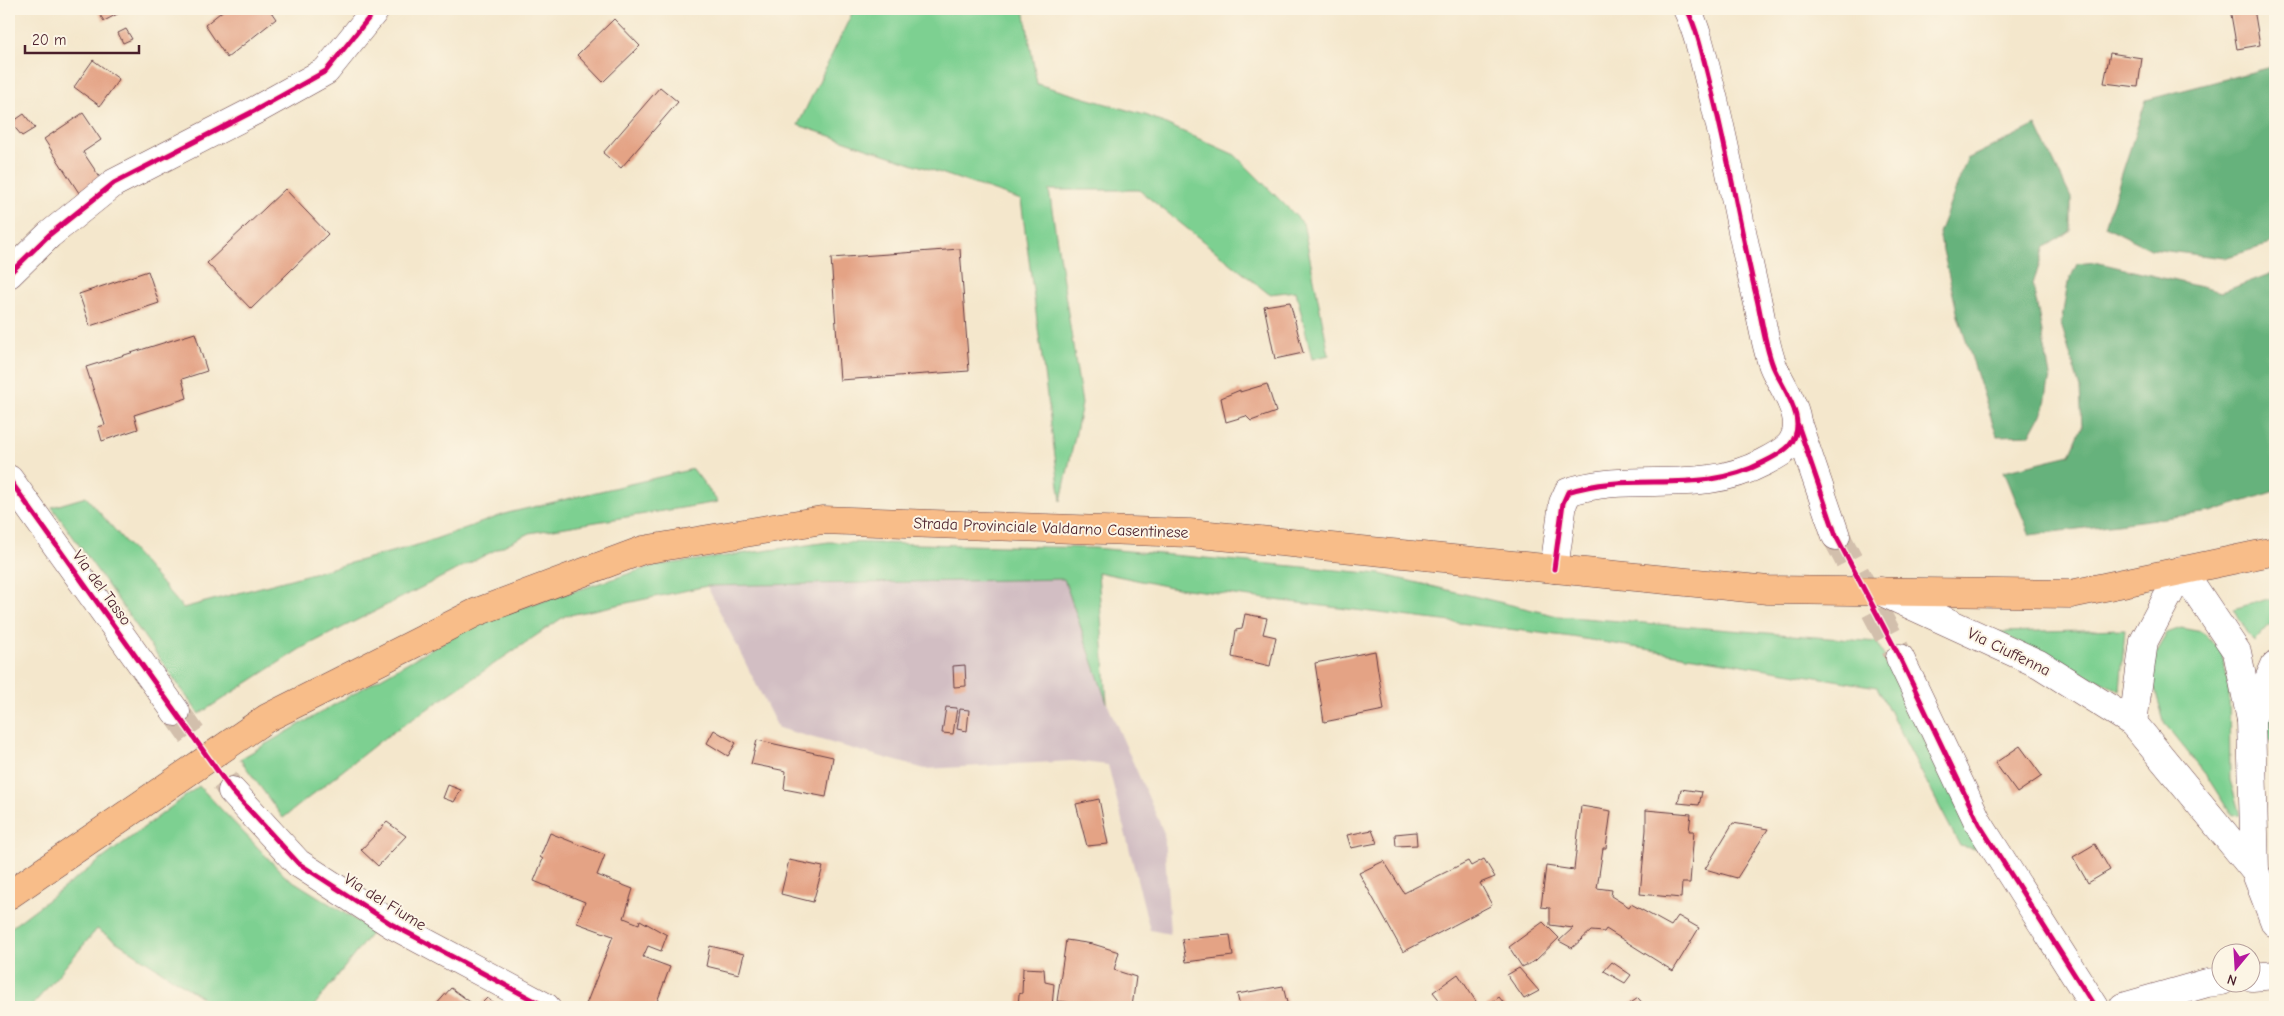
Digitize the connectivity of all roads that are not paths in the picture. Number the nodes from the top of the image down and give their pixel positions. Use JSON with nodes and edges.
{"nodes":[{"id":1,"x":376,"y":9,"type":"edge"},
{"id":2,"x":1687,"y":9,"type":"edge"},
{"id":3,"x":9,"y":274,"type":"edge"},
{"id":4,"x":1798,"y":425,"type":"junction"},
{"id":5,"x":9,"y":479,"type":"edge"},
{"id":6,"x":1836,"y":536,"type":"tunnel mouth"},
{"id":7,"x":2275,"y":551,"type":"edge"},
{"id":8,"x":1554,"y":570,"type":"junction"},
{"id":9,"x":2182,"y":570,"type":"junction"},
{"id":10,"x":1880,"y":591,"type":"junction"},
{"id":11,"x":1900,"y":658,"type":"tunnel mouth"},
{"id":12,"x":2275,"y":665,"type":"edge"},
{"id":13,"x":176,"y":712,"type":"tunnel mouth"},
{"id":14,"x":2251,"y":720,"type":"junction"},
{"id":15,"x":2133,"y":722,"type":"junction"},
{"id":16,"x":232,"y":791,"type":"tunnel mouth"},
{"id":17,"x":2255,"y":871,"type":"junction"},
{"id":18,"x":9,"y":895,"type":"edge"},
{"id":19,"x":2275,"y":922,"type":"edge"},
{"id":20,"x":2275,"y":975,"type":"edge"},
{"id":21,"x":2262,"y":976,"type":"edge"},
{"id":22,"x":2212,"y":982,"type":"edge"},
{"id":23,"x":546,"y":1007,"type":"edge"},
{"id":24,"x":2095,"y":1007,"type":"edge"},
{"id":25,"x":2122,"y":1007,"type":"edge"}],
"edges":[{"from":1,"to":3,"type":"street"},
{"from":2,"to":4,"type":"street"},
{"from":4,"to":6,"type":"street"},
{"from":4,"to":8,"type":"street"},
{"from":5,"to":13,"type":"street","name":"Via del Tasso"},
{"from":7,"to":9,"type":"main road","name":"Strada Provinciale Valdarno Casentinese"},
{"from":8,"to":10,"type":"main road","name":"Strada Provinciale Valdarno Casentinese"},
{"from":8,"to":18,"type":"main road","name":"Strada Provinciale Valdarno Casentinese"},
{"from":9,"to":10,"type":"main road","name":"Strada Provinciale Valdarno Casentinese"},
{"from":9,"to":14,"type":"street"},
{"from":9,"to":15,"type":"street"},
{"from":10,"to":15,"type":"street","name":"Via Ciuffenna"},
{"from":11,"to":24,"type":"street"},
{"from":12,"to":14,"type":"street"},
{"from":14,"to":17,"type":"street"},
{"from":15,"to":17,"type":"street","name":"Via Ciuffenna"},
{"from":16,"to":23,"type":"street","name":"Via del Fiume"},
{"from":17,"to":19,"type":"street","name":"Via Ciuffenna"},
{"from":20,"to":21,"type":"street"},
{"from":22,"to":25,"type":"street"}]}
